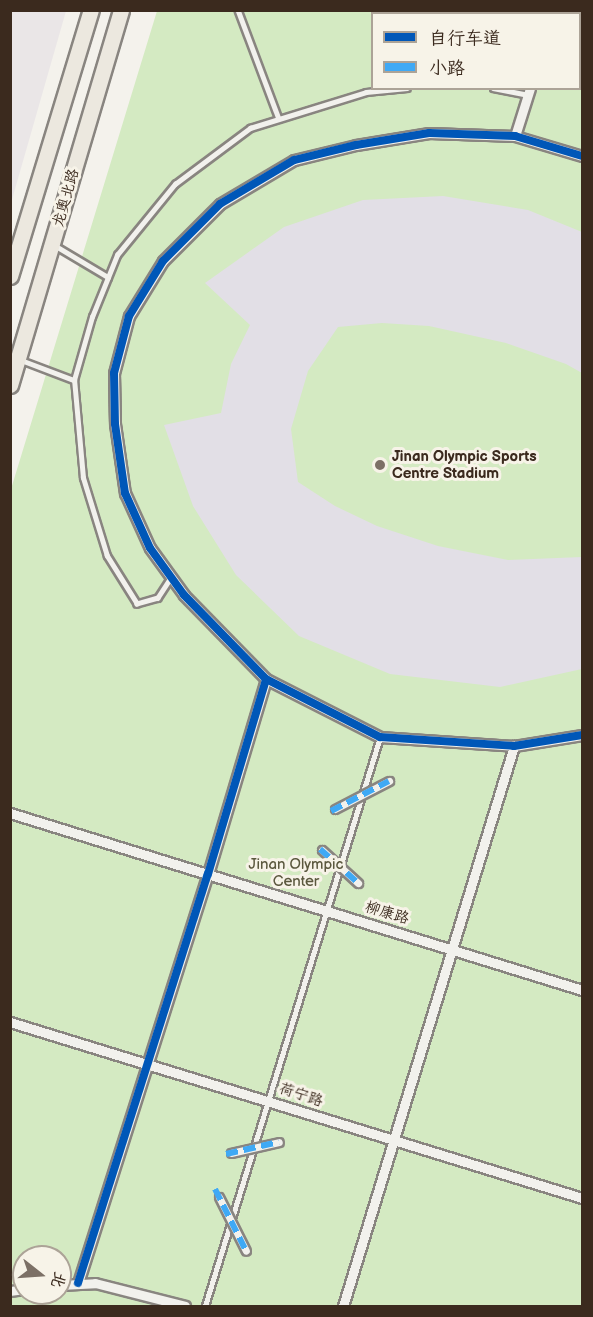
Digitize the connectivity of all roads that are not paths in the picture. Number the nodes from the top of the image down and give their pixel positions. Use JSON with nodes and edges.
{"nodes":[{"id":1,"x":91,"y":10,"type":"edge"},
{"id":2,"x":121,"y":10,"type":"edge"},
{"id":3,"x":238,"y":10,"type":"edge"},
{"id":4,"x":386,"y":90,"type":"edge"},
{"id":5,"x":511,"y":90,"type":"edge"},
{"id":6,"x":529,"y":92,"type":"edge"},
{"id":7,"x":279,"y":119,"type":"junction"},
{"id":8,"x":515,"y":136,"type":"junction"},
{"id":9,"x":582,"y":156,"type":"edge"},
{"id":10,"x":52,"y":244,"type":"junction"},
{"id":11,"x":10,"y":276,"type":"edge"},
{"id":12,"x":108,"y":277,"type":"junction"},
{"id":13,"x":18,"y":360,"type":"junction"},
{"id":14,"x":74,"y":380,"type":"junction"},
{"id":15,"x":10,"y":385,"type":"edge"},
{"id":16,"x":172,"y":578,"type":"junction"},
{"id":17,"x":266,"y":679,"type":"junction"},
{"id":18,"x":582,"y":735,"type":"edge"},
{"id":19,"x":380,"y":737,"type":"junction"},
{"id":20,"x":514,"y":746,"type":"junction"},
{"id":21,"x":388,"y":781,"type":"dead end"},
{"id":22,"x":335,"y":809,"type":"dead end"},
{"id":23,"x":10,"y":813,"type":"edge"},
{"id":24,"x":322,"y":850,"type":"dead end"},
{"id":25,"x":207,"y":874,"type":"junction"},
{"id":26,"x":358,"y":883,"type":"dead end"},
{"id":27,"x":327,"y":910,"type":"junction"},
{"id":28,"x":452,"y":949,"type":"junction"},
{"id":29,"x":582,"y":990,"type":"edge"},
{"id":30,"x":10,"y":1022,"type":"edge"},
{"id":31,"x":147,"y":1063,"type":"junction"},
{"id":32,"x":268,"y":1100,"type":"junction"},
{"id":33,"x":393,"y":1140,"type":"junction"},
{"id":34,"x":279,"y":1142,"type":"dead end"},
{"id":35,"x":231,"y":1153,"type":"dead end"},
{"id":36,"x":219,"y":1197,"type":"dead end"},
{"id":37,"x":582,"y":1198,"type":"edge"},
{"id":38,"x":246,"y":1251,"type":"dead end"},
{"id":39,"x":78,"y":1283,"type":"junction"},
{"id":40,"x":72,"y":1284,"type":"edge"},
{"id":41,"x":185,"y":1306,"type":"edge"},
{"id":42,"x":205,"y":1306,"type":"edge"},
{"id":43,"x":344,"y":1306,"type":"edge"}],
"edges":[{"from":1,"to":11,"type":"main road","name":"龙奥北路"},
{"from":2,"to":10,"type":"main road","name":"龙奥北路"},
{"from":3,"to":7,"type":"lane"},
{"from":4,"to":7,"type":"lane"},
{"from":5,"to":6,"type":"lane"},
{"from":6,"to":8,"type":"street"},
{"from":7,"to":12,"type":"lane"},
{"from":8,"to":9,"type":"street"},
{"from":8,"to":16,"type":"street"},
{"from":10,"to":12,"type":"lane"},
{"from":10,"to":13,"type":"main road","name":"龙奥北路"},
{"from":12,"to":14,"type":"lane"},
{"from":13,"to":14,"type":"lane"},
{"from":13,"to":15,"type":"main road","name":"龙奥北路"},
{"from":14,"to":16,"type":"lane"},
{"from":16,"to":17,"type":"street"},
{"from":17,"to":19,"type":"street"},
{"from":17,"to":25,"type":"street"},
{"from":18,"to":20,"type":"street"},
{"from":19,"to":20,"type":"street"},
{"from":19,"to":27,"type":"lane"},
{"from":20,"to":28,"type":"street"},
{"from":21,"to":22,"type":"street","bridge":true},
{"from":23,"to":25,"type":"street","name":"柳康路"},
{"from":24,"to":26,"type":"street","bridge":true},
{"from":25,"to":27,"type":"street","name":"柳康路"},
{"from":25,"to":31,"type":"street"},
{"from":27,"to":28,"type":"street","name":"柳康路"},
{"from":27,"to":32,"type":"lane"},
{"from":28,"to":29,"type":"street","name":"柳康路"},
{"from":28,"to":33,"type":"street"},
{"from":30,"to":31,"type":"street","name":"荷宁路"},
{"from":31,"to":32,"type":"street","name":"荷宁路"},
{"from":31,"to":39,"type":"street"},
{"from":32,"to":33,"type":"street","name":"荷宁路"},
{"from":32,"to":42,"type":"lane"},
{"from":33,"to":37,"type":"street","name":"荷宁路"},
{"from":33,"to":43,"type":"street"},
{"from":34,"to":35,"type":"street","bridge":true},
{"from":36,"to":38,"type":"street","bridge":true},
{"from":39,"to":40,"type":"street"},
{"from":39,"to":41,"type":"street"}]}
